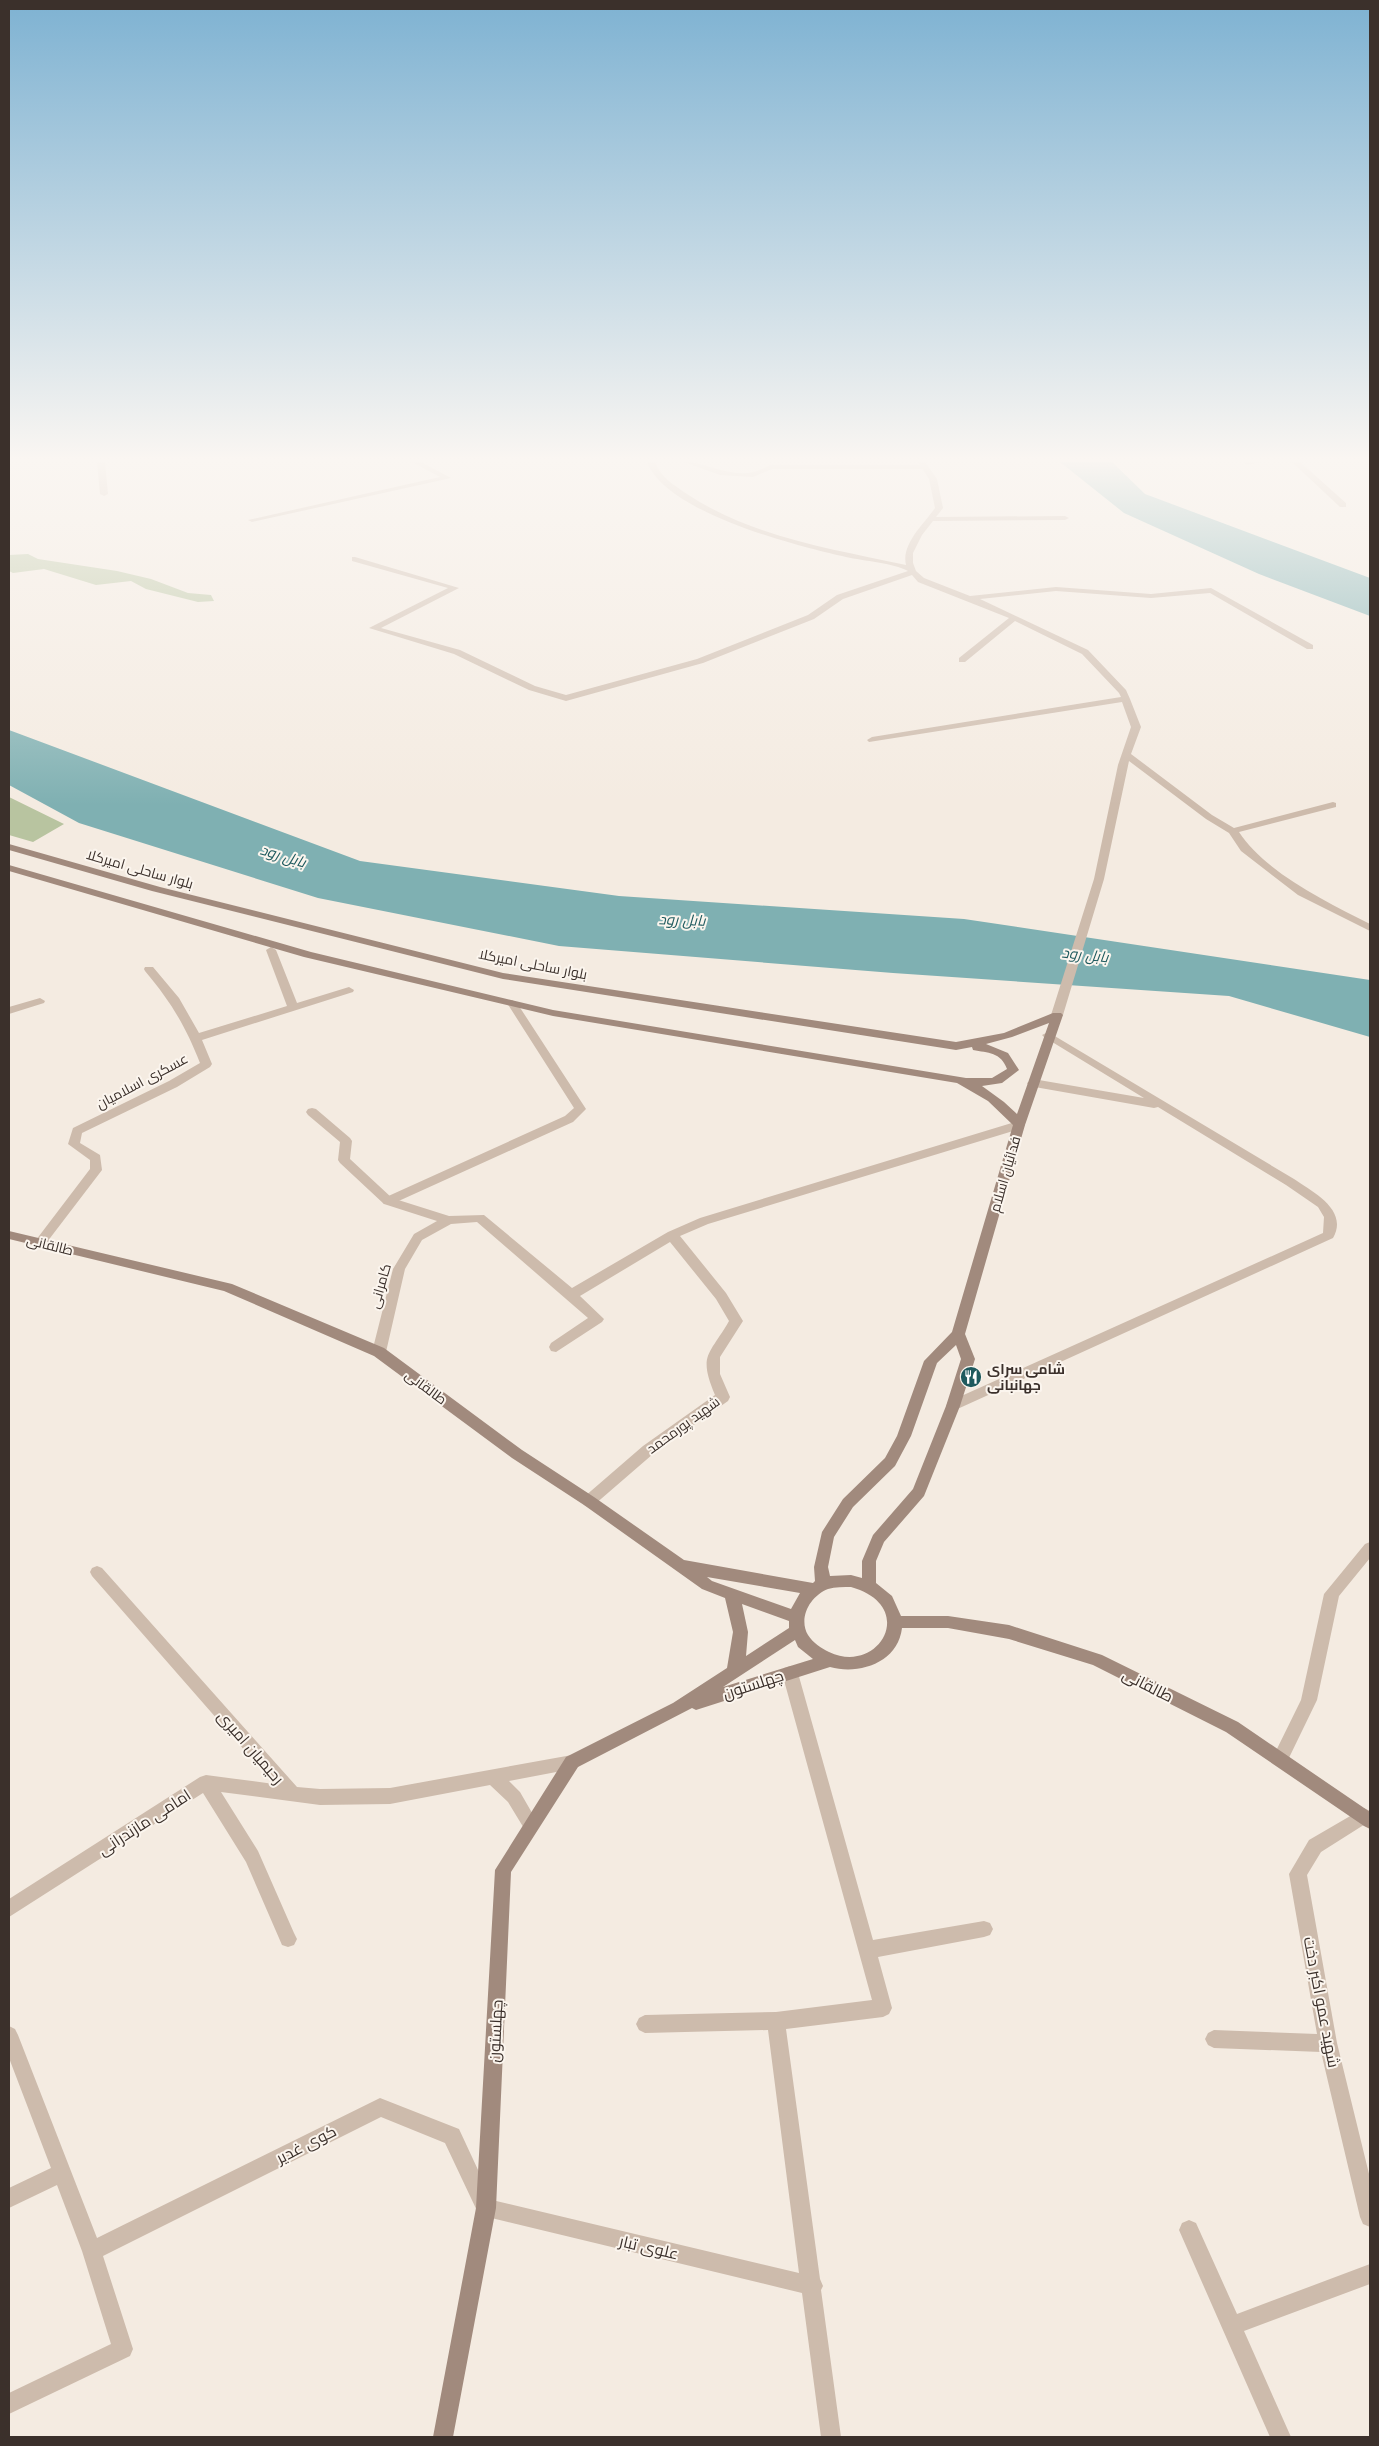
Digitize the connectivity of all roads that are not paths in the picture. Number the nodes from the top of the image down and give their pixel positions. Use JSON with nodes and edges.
{"nodes":[{"id":1,"x":413,"y":576,"type":"edge"},
{"id":2,"x":894,"y":576,"type":"edge"},
{"id":3,"x":917,"y":576,"type":"edge"},
{"id":4,"x":968,"y":598,"type":"junction"},
{"id":5,"x":1014,"y":618,"type":"junction"},
{"id":6,"x":1310,"y":647,"type":"dead end"},
{"id":7,"x":962,"y":660,"type":"dead end"},
{"id":8,"x":1126,"y":699,"type":"junction"},
{"id":9,"x":872,"y":740,"type":"dead end"},
{"id":10,"x":1127,"y":755,"type":"junction"},
{"id":11,"x":1334,"y":805,"type":"dead end"},
{"id":12,"x":1233,"y":831,"type":"junction"},
{"id":13,"x":9,"y":847,"type":"edge"},
{"id":14,"x":9,"y":868,"type":"edge"},
{"id":15,"x":1370,"y":928,"type":"edge"},
{"id":16,"x":271,"y":950,"type":"dead end"},
{"id":17,"x":149,"y":969,"type":"dead end"},
{"id":18,"x":349,"y":990,"type":"dead end"},
{"id":19,"x":40,"y":1001,"type":"dead end"},
{"id":20,"x":512,"y":1002,"type":"junction"},
{"id":21,"x":293,"y":1008,"type":"junction"},
{"id":22,"x":9,"y":1011,"type":"edge"},
{"id":23,"x":1056,"y":1015,"type":"junction"},
{"id":24,"x":1048,"y":1035,"type":"junction"},
{"id":25,"x":196,"y":1038,"type":"junction"},
{"id":26,"x":956,"y":1046,"type":"junction"},
{"id":27,"x":960,"y":1080,"type":"junction"},
{"id":28,"x":1033,"y":1083,"type":"junction"},
{"id":29,"x":1161,"y":1105,"type":"junction"},
{"id":30,"x":312,"y":1112,"type":"dead end"},
{"id":31,"x":1019,"y":1125,"type":"junction"},
{"id":32,"x":388,"y":1201,"type":"junction"},
{"id":33,"x":449,"y":1220,"type":"junction"},
{"id":34,"x":9,"y":1235,"type":"edge"},
{"id":35,"x":672,"y":1235,"type":"junction"},
{"id":36,"x":40,"y":1243,"type":"junction"},
{"id":37,"x":571,"y":1295,"type":"junction"},
{"id":38,"x":958,"y":1334,"type":"junction"},
{"id":39,"x":556,"y":1347,"type":"dead end"},
{"id":40,"x":379,"y":1352,"type":"junction"},
{"id":41,"x":954,"y":1406,"type":"junction"},
{"id":42,"x":589,"y":1501,"type":"junction"},
{"id":43,"x":1370,"y":1548,"type":"edge"},
{"id":44,"x":676,"y":1565,"type":"junction"},
{"id":45,"x":97,"y":1572,"type":"dead end"},
{"id":46,"x":818,"y":1587,"type":"junction"},
{"id":47,"x":869,"y":1587,"type":"junction"},
{"id":48,"x":731,"y":1594,"type":"junction"},
{"id":49,"x":897,"y":1622,"type":"junction"},
{"id":50,"x":798,"y":1623,"type":"junction"},
{"id":51,"x":828,"y":1661,"type":"junction"},
{"id":52,"x":734,"y":1672,"type":"junction"},
{"id":53,"x":790,"y":1673,"type":"junction"},
{"id":54,"x":679,"y":1708,"type":"junction"},
{"id":55,"x":1280,"y":1759,"type":"junction"},
{"id":56,"x":572,"y":1762,"type":"junction"},
{"id":57,"x":492,"y":1776,"type":"junction"},
{"id":58,"x":206,"y":1782,"type":"junction"},
{"id":59,"x":293,"y":1794,"type":"junction"},
{"id":60,"x":1367,"y":1819,"type":"edge"},
{"id":61,"x":532,"y":1825,"type":"junction"},
{"id":62,"x":9,"y":1909,"type":"edge"},
{"id":63,"x":984,"y":1929,"type":"dead end"},
{"id":64,"x":288,"y":1939,"type":"dead end"},
{"id":65,"x":868,"y":1950,"type":"junction"},
{"id":66,"x":776,"y":2021,"type":"junction"},
{"id":67,"x":645,"y":2024,"type":"dead end"},
{"id":68,"x":9,"y":2035,"type":"edge"},
{"id":69,"x":1214,"y":2039,"type":"dead end"},
{"id":70,"x":1328,"y":2043,"type":"junction"},
{"id":71,"x":62,"y":2173,"type":"junction"},
{"id":72,"x":9,"y":2198,"type":"edge"},
{"id":73,"x":486,"y":2208,"type":"junction"},
{"id":74,"x":1370,"y":2217,"type":"edge"},
{"id":75,"x":1189,"y":2230,"type":"dead end"},
{"id":76,"x":92,"y":2251,"type":"junction"},
{"id":77,"x":1370,"y":2274,"type":"edge"},
{"id":78,"x":813,"y":2286,"type":"junction"},
{"id":79,"x":1232,"y":2326,"type":"junction"},
{"id":80,"x":9,"y":2404,"type":"edge"},
{"id":81,"x":444,"y":2437,"type":"edge"},
{"id":82,"x":831,"y":2437,"type":"edge"},
{"id":83,"x":1281,"y":2437,"type":"edge"}],
"edges":[{"from":1,"to":2,"type":"street"},
{"from":3,"to":4,"type":"street"},
{"from":4,"to":5,"type":"street"},
{"from":4,"to":6,"type":"street"},
{"from":5,"to":7,"type":"street"},
{"from":5,"to":8,"type":"street"},
{"from":8,"to":9,"type":"street"},
{"from":8,"to":10,"type":"street"},
{"from":10,"to":12,"type":"street"},
{"from":10,"to":23,"type":"street"},
{"from":11,"to":12,"type":"street"},
{"from":12,"to":15,"type":"street"},
{"from":13,"to":26,"type":"main road","name":"بلوار ساحلی امیرکلا"},
{"from":14,"to":20,"type":"main road"},
{"from":16,"to":21,"type":"street"},
{"from":17,"to":25,"type":"street"},
{"from":18,"to":21,"type":"street","name":"عسکری اسلامیان"},
{"from":19,"to":22,"type":"street"},
{"from":20,"to":27,"type":"main road"},
{"from":20,"to":32,"type":"street"},
{"from":21,"to":25,"type":"street","name":"عسکری اسلامیان"},
{"from":23,"to":24,"type":"main road","name":"فدائیان اسلام"},
{"from":23,"to":26,"type":"main road","name":"بلوار ساحلی امیرکلا"},
{"from":24,"to":28,"type":"main road","name":"فدائیان اسلام"},
{"from":24,"to":29,"type":"street"},
{"from":25,"to":36,"type":"street","name":"عسکری اسلامیان"},
{"from":26,"to":27,"type":"main road"},
{"from":27,"to":31,"type":"main road"},
{"from":28,"to":29,"type":"street"},
{"from":28,"to":31,"type":"main road","name":"فدائیان اسلام"},
{"from":29,"to":41,"type":"street"},
{"from":30,"to":32,"type":"street"},
{"from":31,"to":35,"type":"street"},
{"from":31,"to":38,"type":"main road","name":"فدائیان اسلام"},
{"from":32,"to":33,"type":"street"},
{"from":33,"to":37,"type":"street"},
{"from":33,"to":40,"type":"street","name":"کامرانی"},
{"from":34,"to":36,"type":"main road","name":"طالقانی"},
{"from":35,"to":37,"type":"street"},
{"from":35,"to":42,"type":"street","name":"شهید پورمحمد"},
{"from":36,"to":40,"type":"main road","name":"طالقانی"},
{"from":37,"to":39,"type":"street"},
{"from":38,"to":41,"type":"main road"},
{"from":38,"to":46,"type":"main road","name":"فدائیان اسلام"},
{"from":40,"to":42,"type":"main road","name":"طالقانی"},
{"from":41,"to":47,"type":"main road"},
{"from":42,"to":44,"type":"main road","name":"طالقانی"},
{"from":43,"to":55,"type":"street"},
{"from":44,"to":46,"type":"main road","name":"طالقانی"},
{"from":44,"to":48,"type":"main road"},
{"from":45,"to":59,"type":"street","name":"رحیمیان امیری"},
{"from":46,"to":47,"type":"main road"},
{"from":46,"to":50,"type":"main road"},
{"from":47,"to":49,"type":"main road"},
{"from":48,"to":50,"type":"main road"},
{"from":48,"to":52,"type":"main road"},
{"from":49,"to":51,"type":"main road"},
{"from":49,"to":55,"type":"main road","name":"طالقانی"},
{"from":50,"to":51,"type":"main road"},
{"from":50,"to":52,"type":"main road","name":"چهلستون"},
{"from":51,"to":53,"type":"main road","name":"چهلستون"},
{"from":52,"to":54,"type":"main road","name":"چهلستون"},
{"from":53,"to":54,"type":"main road","name":"چهلستون"},
{"from":53,"to":65,"type":"street"},
{"from":54,"to":56,"type":"main road","name":"چهلستون"},
{"from":55,"to":60,"type":"main road","name":"طالقانی"},
{"from":56,"to":57,"type":"street","name":"رحیمیان امیری"},
{"from":56,"to":61,"type":"main road","name":"چهلستون"},
{"from":57,"to":59,"type":"street","name":"رحیمیان امیری"},
{"from":57,"to":61,"type":"street"},
{"from":58,"to":59,"type":"street","name":"امامی مازندرانی"},
{"from":58,"to":62,"type":"street","name":"امامی مازندرانی"},
{"from":58,"to":64,"type":"street"},
{"from":60,"to":70,"type":"street","name":"شهید عمو اکبر دخت"},
{"from":61,"to":73,"type":"main road","name":"چهلستون"},
{"from":63,"to":65,"type":"street"},
{"from":65,"to":66,"type":"street"},
{"from":66,"to":67,"type":"street"},
{"from":66,"to":78,"type":"street"},
{"from":68,"to":71,"type":"street"},
{"from":69,"to":70,"type":"street"},
{"from":70,"to":74,"type":"street","name":"شهید عمو اکبر دخت"},
{"from":71,"to":72,"type":"street"},
{"from":71,"to":76,"type":"street"},
{"from":73,"to":76,"type":"street","name":"کوی غدیر"},
{"from":73,"to":78,"type":"street","name":"علوی تبار"},
{"from":73,"to":81,"type":"main road","name":"چهلستون"},
{"from":75,"to":79,"type":"street"},
{"from":76,"to":80,"type":"street"},
{"from":77,"to":79,"type":"street"},
{"from":78,"to":82,"type":"street"},
{"from":79,"to":83,"type":"street"}]}
